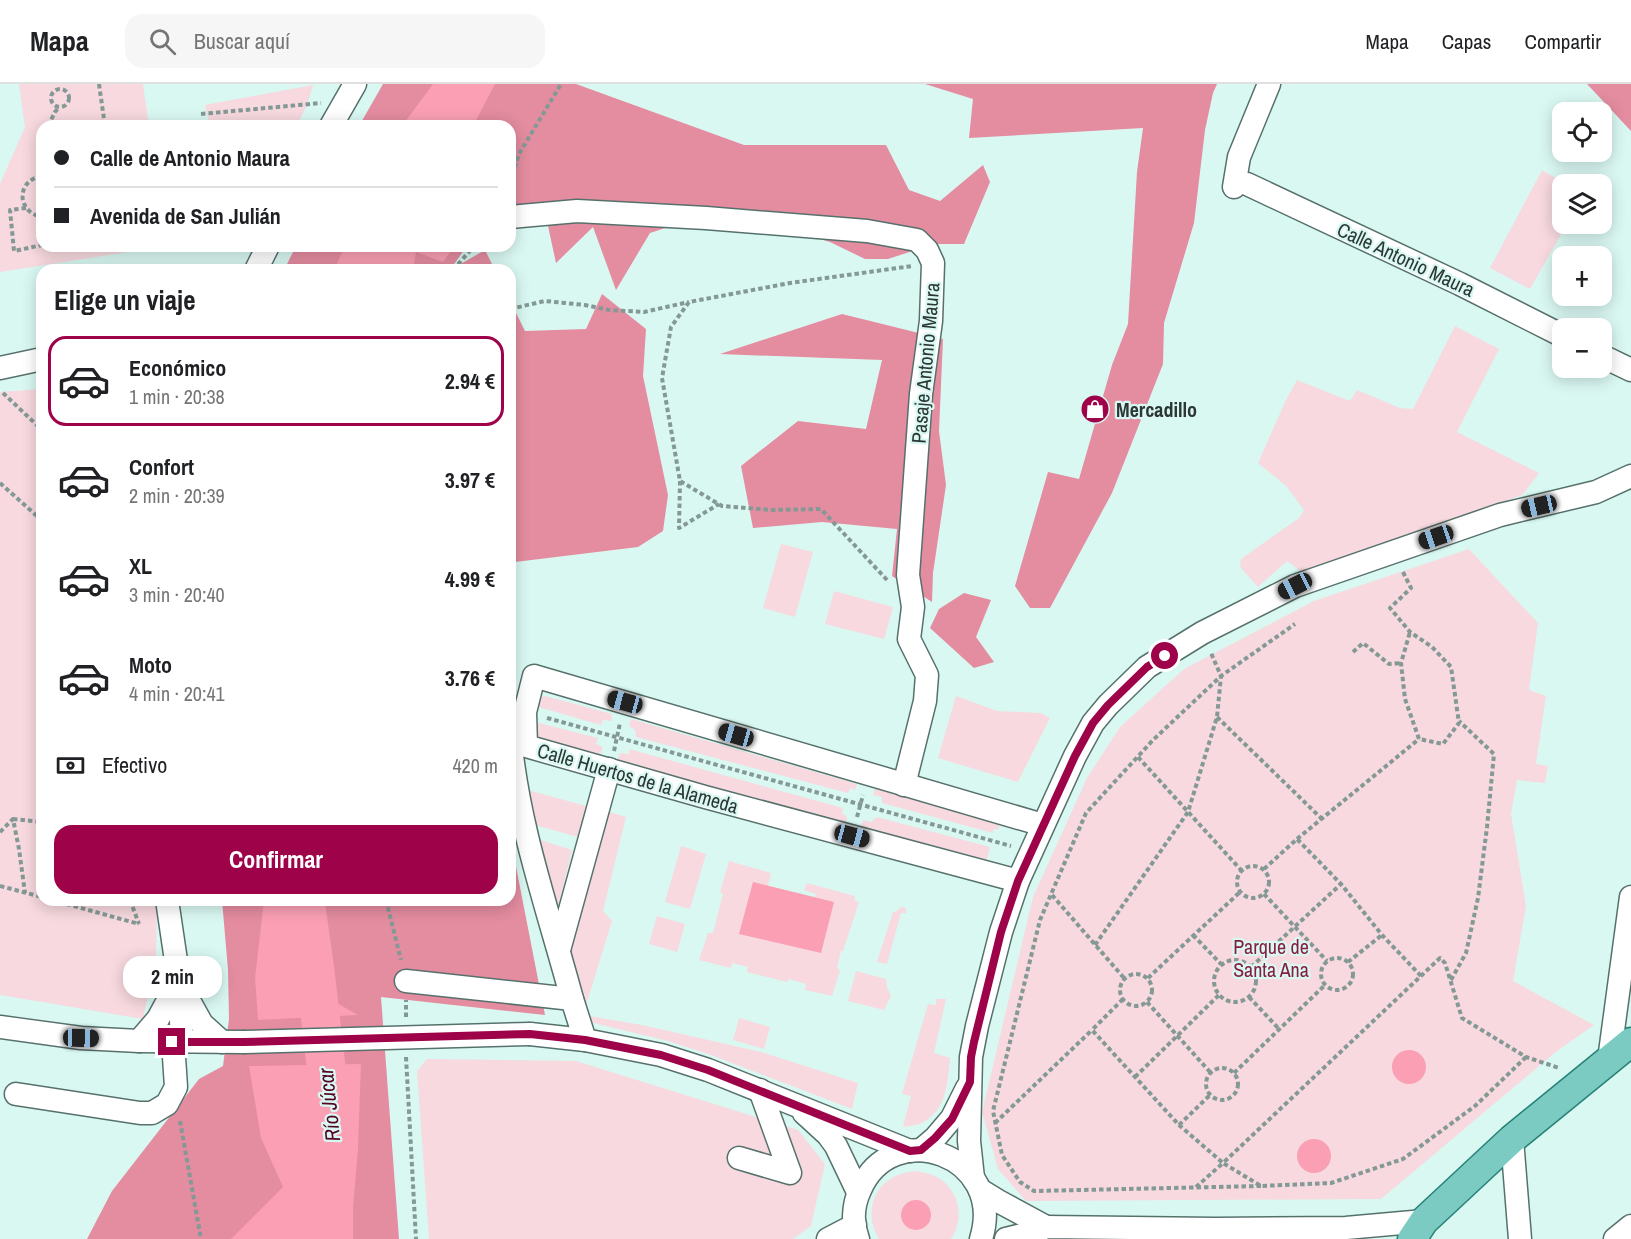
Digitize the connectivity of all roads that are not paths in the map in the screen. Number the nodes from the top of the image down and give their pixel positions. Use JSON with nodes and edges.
{"nodes":[{"id":1,"x":1269,"y":84,"type":"edge"},
{"id":2,"x":348,"y":90,"type":"edge"},
{"id":3,"x":334,"y":120,"type":"edge"},
{"id":4,"x":516,"y":216,"type":"edge"},
{"id":5,"x":1552,"y":330,"type":"edge"},
{"id":6,"x":36,"y":359,"type":"edge"},
{"id":7,"x":1612,"y":361,"type":"edge"},
{"id":8,"x":1612,"y":364,"type":"edge"},
{"id":9,"x":0,"y":368,"type":"edge"},
{"id":10,"x":1631,"y":370,"type":"edge"},
{"id":11,"x":1631,"y":384,"type":"edge"},
{"id":12,"x":1631,"y":476,"type":"edge"},
{"id":13,"x":525,"y":712,"type":"junction"},
{"id":14,"x":516,"y":727,"type":"edge"},
{"id":15,"x":609,"y":769,"type":"junction"},
{"id":16,"x":516,"y":784,"type":"edge"},
{"id":17,"x":904,"y":784,"type":"junction"},
{"id":18,"x":1043,"y":825,"type":"junction"},
{"id":19,"x":1018,"y":881,"type":"junction"},
{"id":20,"x":1631,"y":897,"type":"edge"},
{"id":21,"x":168,"y":906,"type":"edge"},
{"id":22,"x":559,"y":950,"type":"junction"},
{"id":23,"x":178,"y":981,"type":"junction"},
{"id":24,"x":406,"y":981,"type":"road end"},
{"id":25,"x":572,"y":999,"type":"junction"},
{"id":26,"x":0,"y":1027,"type":"edge"},
{"id":27,"x":585,"y":1040,"type":"junction"},
{"id":28,"x":139,"y":1041,"type":"junction"},
{"id":29,"x":177,"y":1042,"type":"junction"},
{"id":30,"x":233,"y":1042,"type":"junction"},
{"id":31,"x":1631,"y":1042,"type":"edge"},
{"id":32,"x":1609,"y":1060,"type":"junction"},
{"id":33,"x":970,"y":1082,"type":"junction"},
{"id":34,"x":760,"y":1090,"type":"junction"},
{"id":35,"x":16,"y":1094,"type":"dead end"},
{"id":36,"x":799,"y":1108,"type":"junction"},
{"id":37,"x":1512,"y":1138,"type":"junction"},
{"id":38,"x":915,"y":1151,"type":"junction"},
{"id":39,"x":739,"y":1158,"type":"dead end"},
{"id":40,"x":977,"y":1184,"type":"junction"},
{"id":41,"x":858,"y":1192,"type":"junction"},
{"id":42,"x":1631,"y":1226,"type":"edge"},
{"id":43,"x":1046,"y":1227,"type":"junction"},
{"id":44,"x":1418,"y":1230,"type":"edge"},
{"id":45,"x":856,"y":1232,"type":"edge"},
{"id":46,"x":1209,"y":1234,"type":"edge"},
{"id":47,"x":1316,"y":1234,"type":"edge"},
{"id":48,"x":828,"y":1239,"type":"edge"},
{"id":49,"x":981,"y":1239,"type":"edge"},
{"id":50,"x":1006,"y":1239,"type":"edge"},
{"id":51,"x":1520,"y":1239,"type":"edge"},
{"id":52,"x":1615,"y":1239,"type":"edge"}],
"edges":[{"from":1,"to":5,"type":"street","name":"Calle Antonio Maura"},
{"from":2,"to":3,"type":"street"},
{"from":4,"to":17,"type":"street","name":"Pasaje Antonio Maura"},
{"from":6,"to":9,"type":"street"},
{"from":7,"to":10,"type":"street"},
{"from":8,"to":11,"type":"street"},
{"from":12,"to":18,"type":"street"},
{"from":13,"to":14,"type":"street"},
{"from":13,"to":15,"type":"street","name":"Calle Huertos de la Alameda"},
{"from":13,"to":17,"type":"street","name":"Calle Huertos de la Alameda"},
{"from":15,"to":19,"type":"street","name":"Calle Huertos de la Alameda"},
{"from":15,"to":22,"type":"street"},
{"from":16,"to":22,"type":"street"},
{"from":17,"to":18,"type":"street","name":"Calle Huertos de la Alameda"},
{"from":18,"to":19,"type":"street"},
{"from":19,"to":33,"type":"street"},
{"from":20,"to":32,"type":"street"},
{"from":21,"to":23,"type":"street"},
{"from":22,"to":25,"type":"street"},
{"from":23,"to":28,"type":"street"},
{"from":23,"to":29,"type":"street"},
{"from":23,"to":30,"type":"street"},
{"from":24,"to":25,"type":"street"},
{"from":25,"to":27,"type":"street"},
{"from":26,"to":28,"type":"street"},
{"from":27,"to":30,"type":"street","bridge":true},
{"from":27,"to":34,"type":"street"},
{"from":28,"to":29,"type":"street"},
{"from":29,"to":30,"type":"street"},
{"from":29,"to":35,"type":"street"},
{"from":31,"to":32,"type":"main road"},
{"from":32,"to":37,"type":"main road"},
{"from":33,"to":38,"type":"street"},
{"from":33,"to":40,"type":"street"},
{"from":34,"to":36,"type":"street"},
{"from":34,"to":39,"type":"street"},
{"from":36,"to":38,"type":"street"},
{"from":36,"to":41,"type":"street"},
{"from":37,"to":44,"type":"main road"},
{"from":37,"to":51,"type":"street"},
{"from":38,"to":40,"type":"street"},
{"from":38,"to":41,"type":"street"},
{"from":40,"to":43,"type":"street"},
{"from":40,"to":49,"type":"street"},
{"from":41,"to":45,"type":"street"},
{"from":42,"to":52,"type":"street"},
{"from":43,"to":46,"type":"street"},
{"from":43,"to":50,"type":"street"},
{"from":44,"to":47,"type":"street"},
{"from":45,"to":48,"type":"street"},
{"from":46,"to":47,"type":"street"}]}
